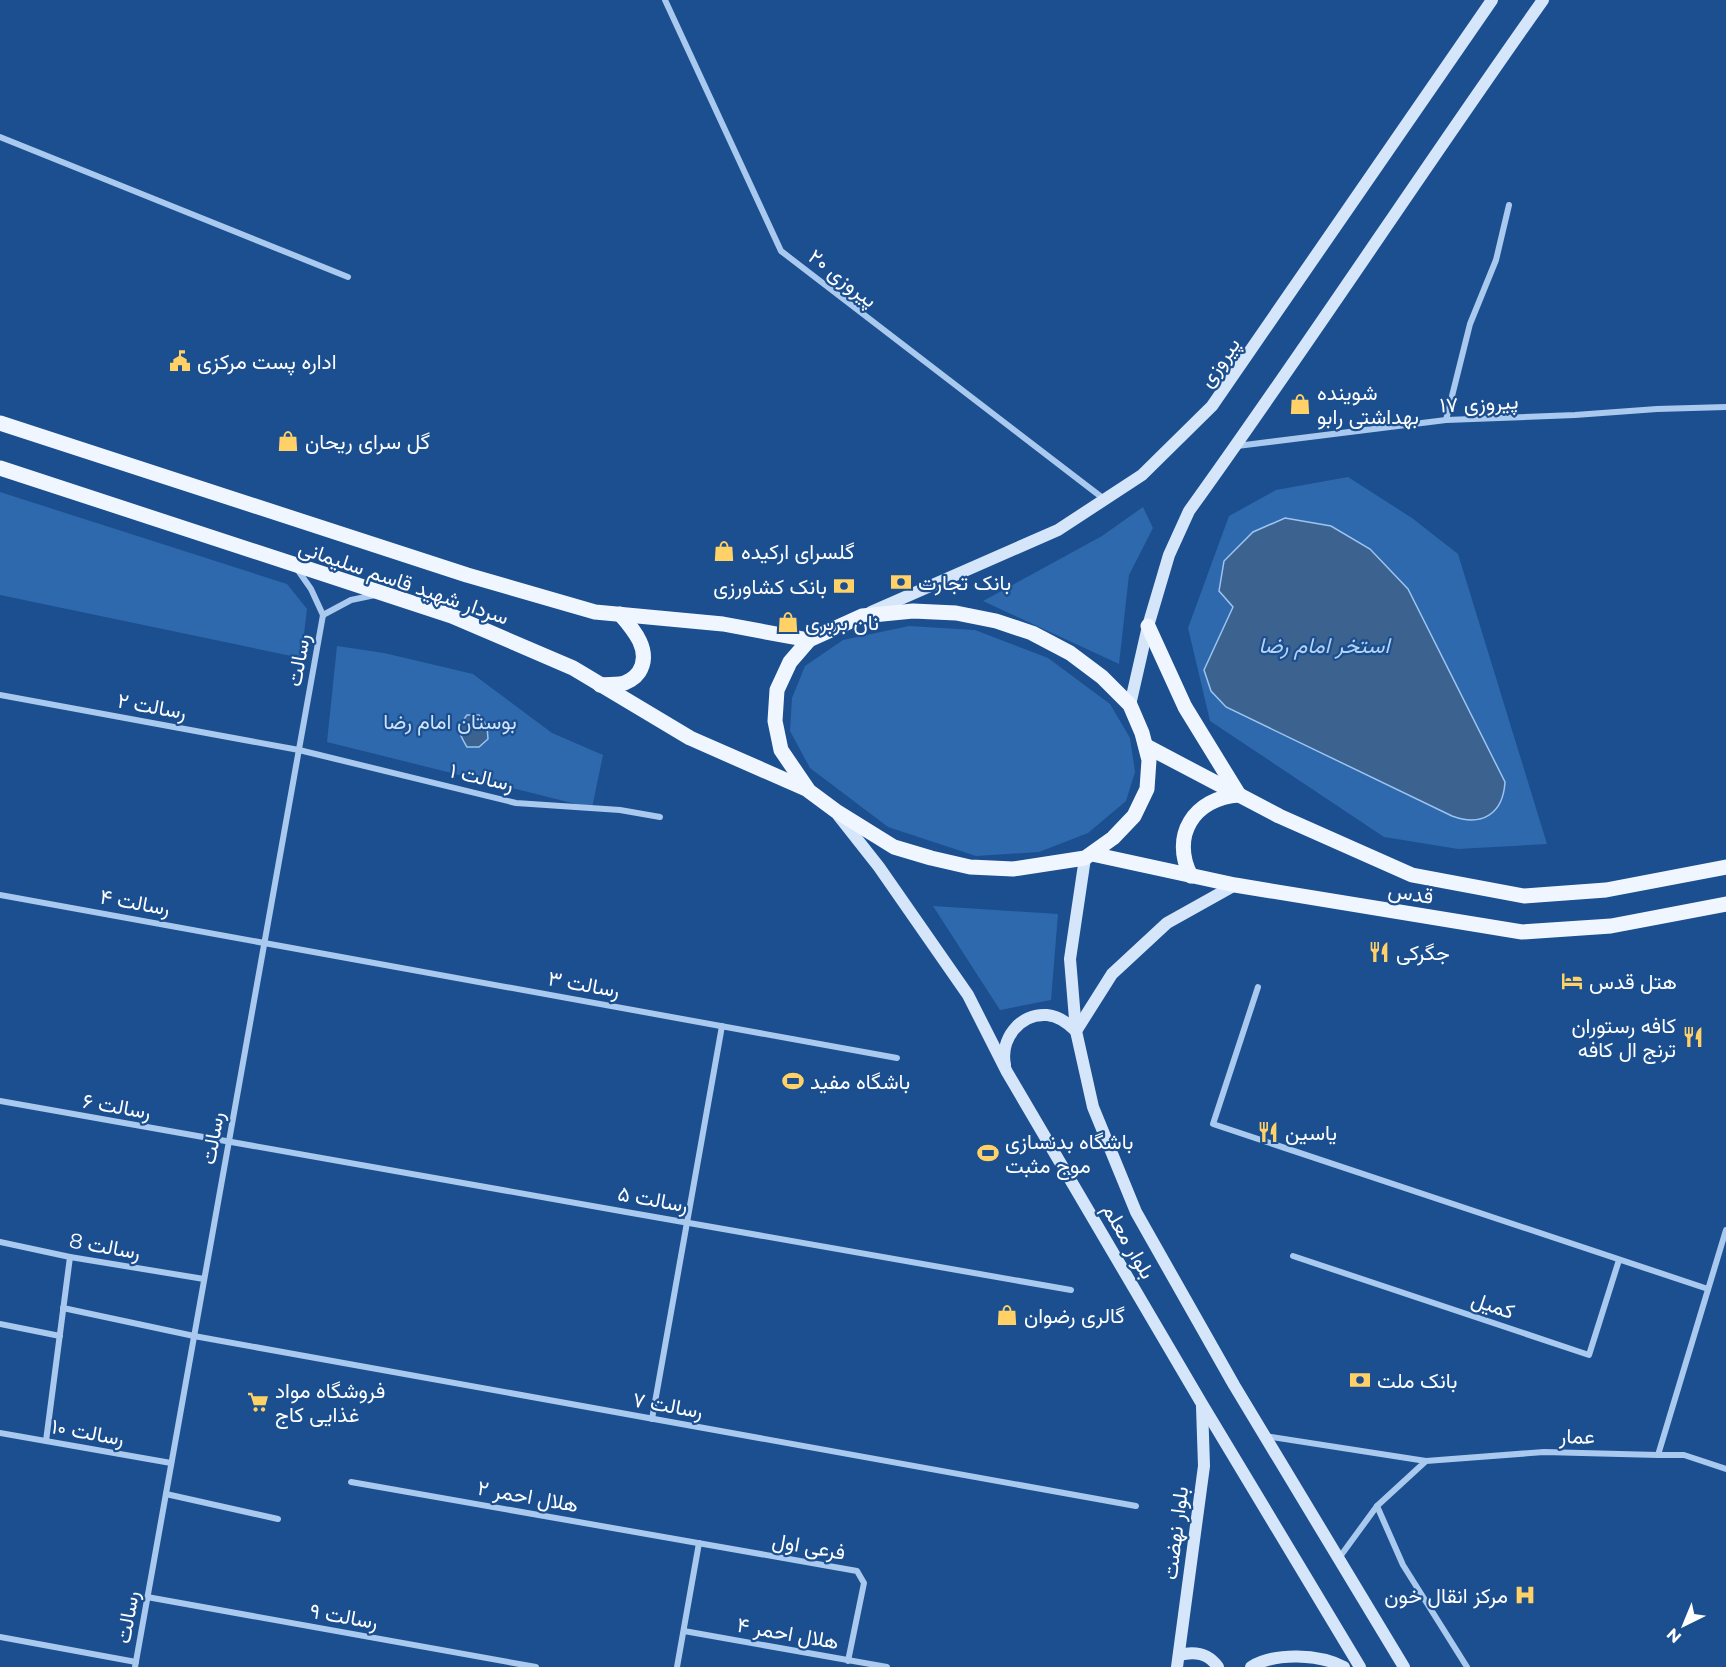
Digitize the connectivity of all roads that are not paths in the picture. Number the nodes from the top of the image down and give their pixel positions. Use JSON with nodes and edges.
{"nodes":[{"id":1,"x":665,"y":0,"type":"edge"},
{"id":2,"x":1492,"y":0,"type":"edge"},
{"id":3,"x":1543,"y":0,"type":"edge"},
{"id":4,"x":0,"y":137,"type":"edge"},
{"id":5,"x":1509,"y":205,"type":"dead end"},
{"id":6,"x":348,"y":277,"type":"dead end"},
{"id":7,"x":1726,"y":407,"type":"edge"},
{"id":8,"x":1446,"y":420,"type":"junction"},
{"id":9,"x":0,"y":423,"type":"edge"},
{"id":10,"x":1235,"y":446,"type":"junction"},
{"id":11,"x":0,"y":468,"type":"edge"},
{"id":12,"x":1105,"y":500,"type":"junction"},
{"id":13,"x":294,"y":565,"type":"junction"},
{"id":14,"x":382,"y":593,"type":"junction"},
{"id":15,"x":620,"y":614,"type":"junction"},
{"id":16,"x":323,"y":615,"type":"junction"},
{"id":17,"x":862,"y":616,"type":"junction"},
{"id":18,"x":1148,"y":626,"type":"junction"},
{"id":19,"x":809,"y":640,"type":"junction"},
{"id":20,"x":600,"y":685,"type":"junction"},
{"id":21,"x":0,"y":695,"type":"edge"},
{"id":22,"x":1130,"y":705,"type":"junction"},
{"id":23,"x":1146,"y":746,"type":"junction"},
{"id":24,"x":299,"y":750,"type":"junction"},
{"id":25,"x":809,"y":791,"type":"junction"},
{"id":26,"x":1239,"y":795,"type":"junction"},
{"id":27,"x":836,"y":811,"type":"junction"},
{"id":28,"x":660,"y":817,"type":"dead end"},
{"id":29,"x":1088,"y":856,"type":"junction"},
{"id":30,"x":1726,"y":867,"type":"edge"},
{"id":31,"x":1191,"y":876,"type":"junction"},
{"id":32,"x":1235,"y":885,"type":"junction"},
{"id":33,"x":0,"y":895,"type":"edge"},
{"id":34,"x":1726,"y":904,"type":"edge"},
{"id":35,"x":264,"y":942,"type":"junction"},
{"id":36,"x":1258,"y":987,"type":"dead end"},
{"id":37,"x":722,"y":1026,"type":"junction"},
{"id":38,"x":1076,"y":1030,"type":"junction"},
{"id":39,"x":897,"y":1058,"type":"dead end"},
{"id":40,"x":1007,"y":1072,"type":"junction"},
{"id":41,"x":0,"y":1101,"type":"edge"},
{"id":42,"x":228,"y":1143,"type":"junction"},
{"id":43,"x":687,"y":1221,"type":"junction"},
{"id":44,"x":1726,"y":1230,"type":"edge"},
{"id":45,"x":0,"y":1242,"type":"edge"},
{"id":46,"x":1723,"y":1251,"type":"edge"},
{"id":47,"x":1293,"y":1256,"type":"dead end"},
{"id":48,"x":70,"y":1257,"type":"junction"},
{"id":49,"x":1619,"y":1260,"type":"junction"},
{"id":50,"x":204,"y":1279,"type":"junction"},
{"id":51,"x":1071,"y":1290,"type":"dead end"},
{"id":52,"x":1708,"y":1290,"type":"junction"},
{"id":53,"x":63,"y":1308,"type":"junction"},
{"id":54,"x":0,"y":1324,"type":"edge"},
{"id":55,"x":60,"y":1336,"type":"junction"},
{"id":56,"x":194,"y":1336,"type":"junction"},
{"id":57,"x":1202,"y":1404,"type":"junction"},
{"id":58,"x":652,"y":1419,"type":"junction"},
{"id":59,"x":0,"y":1433,"type":"edge"},
{"id":60,"x":1265,"y":1436,"type":"junction"},
{"id":61,"x":46,"y":1441,"type":"junction"},
{"id":62,"x":1658,"y":1455,"type":"junction"},
{"id":63,"x":1426,"y":1461,"type":"junction"},
{"id":64,"x":171,"y":1463,"type":"junction"},
{"id":65,"x":1726,"y":1470,"type":"edge"},
{"id":66,"x":351,"y":1482,"type":"dead end"},
{"id":67,"x":166,"y":1494,"type":"junction"},
{"id":68,"x":1136,"y":1506,"type":"dead end"},
{"id":69,"x":1377,"y":1506,"type":"junction"},
{"id":70,"x":278,"y":1519,"type":"dead end"},
{"id":71,"x":699,"y":1543,"type":"junction"},
{"id":72,"x":1339,"y":1559,"type":"junction"},
{"id":73,"x":147,"y":1598,"type":"junction"},
{"id":74,"x":684,"y":1631,"type":"junction"},
{"id":75,"x":0,"y":1637,"type":"edge"},
{"id":76,"x":848,"y":1661,"type":"junction"},
{"id":77,"x":1178,"y":1661,"type":"edge"},
{"id":78,"x":135,"y":1664,"type":"edge"},
{"id":79,"x":536,"y":1667,"type":"edge"},
{"id":80,"x":677,"y":1667,"type":"edge"},
{"id":81,"x":887,"y":1667,"type":"edge"},
{"id":82,"x":1218,"y":1667,"type":"edge"},
{"id":83,"x":1251,"y":1667,"type":"edge"},
{"id":84,"x":1344,"y":1667,"type":"edge"},
{"id":85,"x":1360,"y":1667,"type":"edge"},
{"id":86,"x":1404,"y":1667,"type":"edge"},
{"id":87,"x":1467,"y":1667,"type":"edge"}],
"edges":[{"from":1,"to":12,"type":"street","name":"پیروزی ۲۰"},
{"from":2,"to":12,"type":"main road","name":"پیروزی"},
{"from":3,"to":10,"type":"main road"},
{"from":4,"to":6,"type":"street"},
{"from":5,"to":8,"type":"street"},
{"from":7,"to":8,"type":"street","name":"پیروزی ۱۷"},
{"from":8,"to":10,"type":"street","name":"پیروزی ۱۷"},
{"from":9,"to":15,"type":"main road"},
{"from":10,"to":18,"type":"main road"},
{"from":11,"to":13,"type":"main road","name":"سردار شهید قاسم سلیمانی"},
{"from":12,"to":17,"type":"main road","name":"پیروزی"},
{"from":13,"to":14,"type":"main road","name":"سردار شهید قاسم سلیمانی"},
{"from":13,"to":16,"type":"street","name":"رسالت"},
{"from":14,"to":16,"type":"street","name":"رسالت"},
{"from":14,"to":20,"type":"main road","name":"سردار شهید قاسم سلیمانی"},
{"from":15,"to":19,"type":"main road"},
{"from":15,"to":20,"type":"main road"},
{"from":16,"to":24,"type":"street","name":"رسالت"},
{"from":17,"to":19,"type":"main road"},
{"from":17,"to":22,"type":"main road"},
{"from":18,"to":22,"type":"main road"},
{"from":18,"to":26,"type":"main road"},
{"from":19,"to":25,"type":"main road"},
{"from":20,"to":25,"type":"main road","name":"سردار شهید قاسم سلیمانی"},
{"from":21,"to":24,"type":"street","name":"رسالت ۲"},
{"from":22,"to":23,"type":"main road"},
{"from":23,"to":26,"type":"main road","name":"قدس"},
{"from":23,"to":29,"type":"main road"},
{"from":24,"to":28,"type":"street","name":"رسالت ۱"},
{"from":24,"to":35,"type":"street","name":"رسالت"},
{"from":25,"to":27,"type":"main road"},
{"from":26,"to":30,"type":"main road","name":"قدس"},
{"from":26,"to":31,"type":"main road"},
{"from":27,"to":29,"type":"main road"},
{"from":27,"to":40,"type":"main road","name":"بلوار معلم"},
{"from":29,"to":31,"type":"main road","name":"قدس"},
{"from":29,"to":38,"type":"main road","name":"بلوار معلم"},
{"from":31,"to":32,"type":"main road","name":"قدس"},
{"from":32,"to":34,"type":"main road","name":"قدس"},
{"from":32,"to":38,"type":"main road"},
{"from":33,"to":35,"type":"street","name":"رسالت ۴"},
{"from":35,"to":37,"type":"street","name":"رسالت ۳"},
{"from":35,"to":42,"type":"street","name":"رسالت"},
{"from":36,"to":49,"type":"street"},
{"from":37,"to":39,"type":"street","name":"رسالت ۳"},
{"from":37,"to":43,"type":"street"},
{"from":38,"to":40,"type":"main road"},
{"from":38,"to":60,"type":"main road","name":"بلوار معلم"},
{"from":40,"to":57,"type":"main road","name":"بلوار معلم"},
{"from":41,"to":42,"type":"street","name":"رسالت ۶"},
{"from":42,"to":43,"type":"street","name":"رسالت ۵"},
{"from":42,"to":50,"type":"street","name":"رسالت"},
{"from":43,"to":51,"type":"street","name":"رسالت ۵"},
{"from":43,"to":58,"type":"street"},
{"from":44,"to":46,"type":"street"},
{"from":45,"to":48,"type":"street","name":"رسالت 8"},
{"from":46,"to":52,"type":"street"},
{"from":47,"to":49,"type":"street","name":"کمیل"},
{"from":48,"to":50,"type":"street","name":"رسالت 8"},
{"from":48,"to":53,"type":"street"},
{"from":49,"to":52,"type":"street"},
{"from":50,"to":56,"type":"street","name":"رسالت"},
{"from":52,"to":62,"type":"street"},
{"from":53,"to":55,"type":"street"},
{"from":53,"to":56,"type":"street","name":"رسالت ۷"},
{"from":54,"to":55,"type":"street"},
{"from":55,"to":61,"type":"street"},
{"from":56,"to":58,"type":"street","name":"رسالت ۷"},
{"from":56,"to":64,"type":"street","name":"رسالت"},
{"from":57,"to":77,"type":"main road","name":"بلوار نهضت"},
{"from":57,"to":85,"type":"main road","name":"بلوار معلم"},
{"from":58,"to":68,"type":"street","name":"رسالت ۷"},
{"from":59,"to":61,"type":"street","name":"رسالت ۱۰"},
{"from":60,"to":63,"type":"street","name":"عمار"},
{"from":60,"to":72,"type":"main road","name":"بلوار معلم"},
{"from":61,"to":64,"type":"street","name":"رسالت ۱۰"},
{"from":62,"to":63,"type":"street","name":"عمار"},
{"from":62,"to":65,"type":"street","name":"عمار"},
{"from":63,"to":69,"type":"street"},
{"from":64,"to":67,"type":"street","name":"رسالت"},
{"from":66,"to":71,"type":"street","name":"هلال احمر ۲"},
{"from":67,"to":70,"type":"street"},
{"from":67,"to":73,"type":"street","name":"رسالت"},
{"from":69,"to":72,"type":"street"},
{"from":69,"to":87,"type":"street"},
{"from":71,"to":74,"type":"street"},
{"from":71,"to":76,"type":"street","name":"فرعی اول"},
{"from":72,"to":86,"type":"main road","name":"بلوار معلم"},
{"from":73,"to":78,"type":"street","name":"رسالت"},
{"from":73,"to":79,"type":"street","name":"رسالت ۹"},
{"from":74,"to":76,"type":"street","name":"هلال احمر ۴"},
{"from":74,"to":80,"type":"street"},
{"from":75,"to":78,"type":"street"},
{"from":76,"to":81,"type":"street","name":"هلال احمر ۴"},
{"from":77,"to":82,"type":"main road"},
{"from":83,"to":84,"type":"main road"}]}
